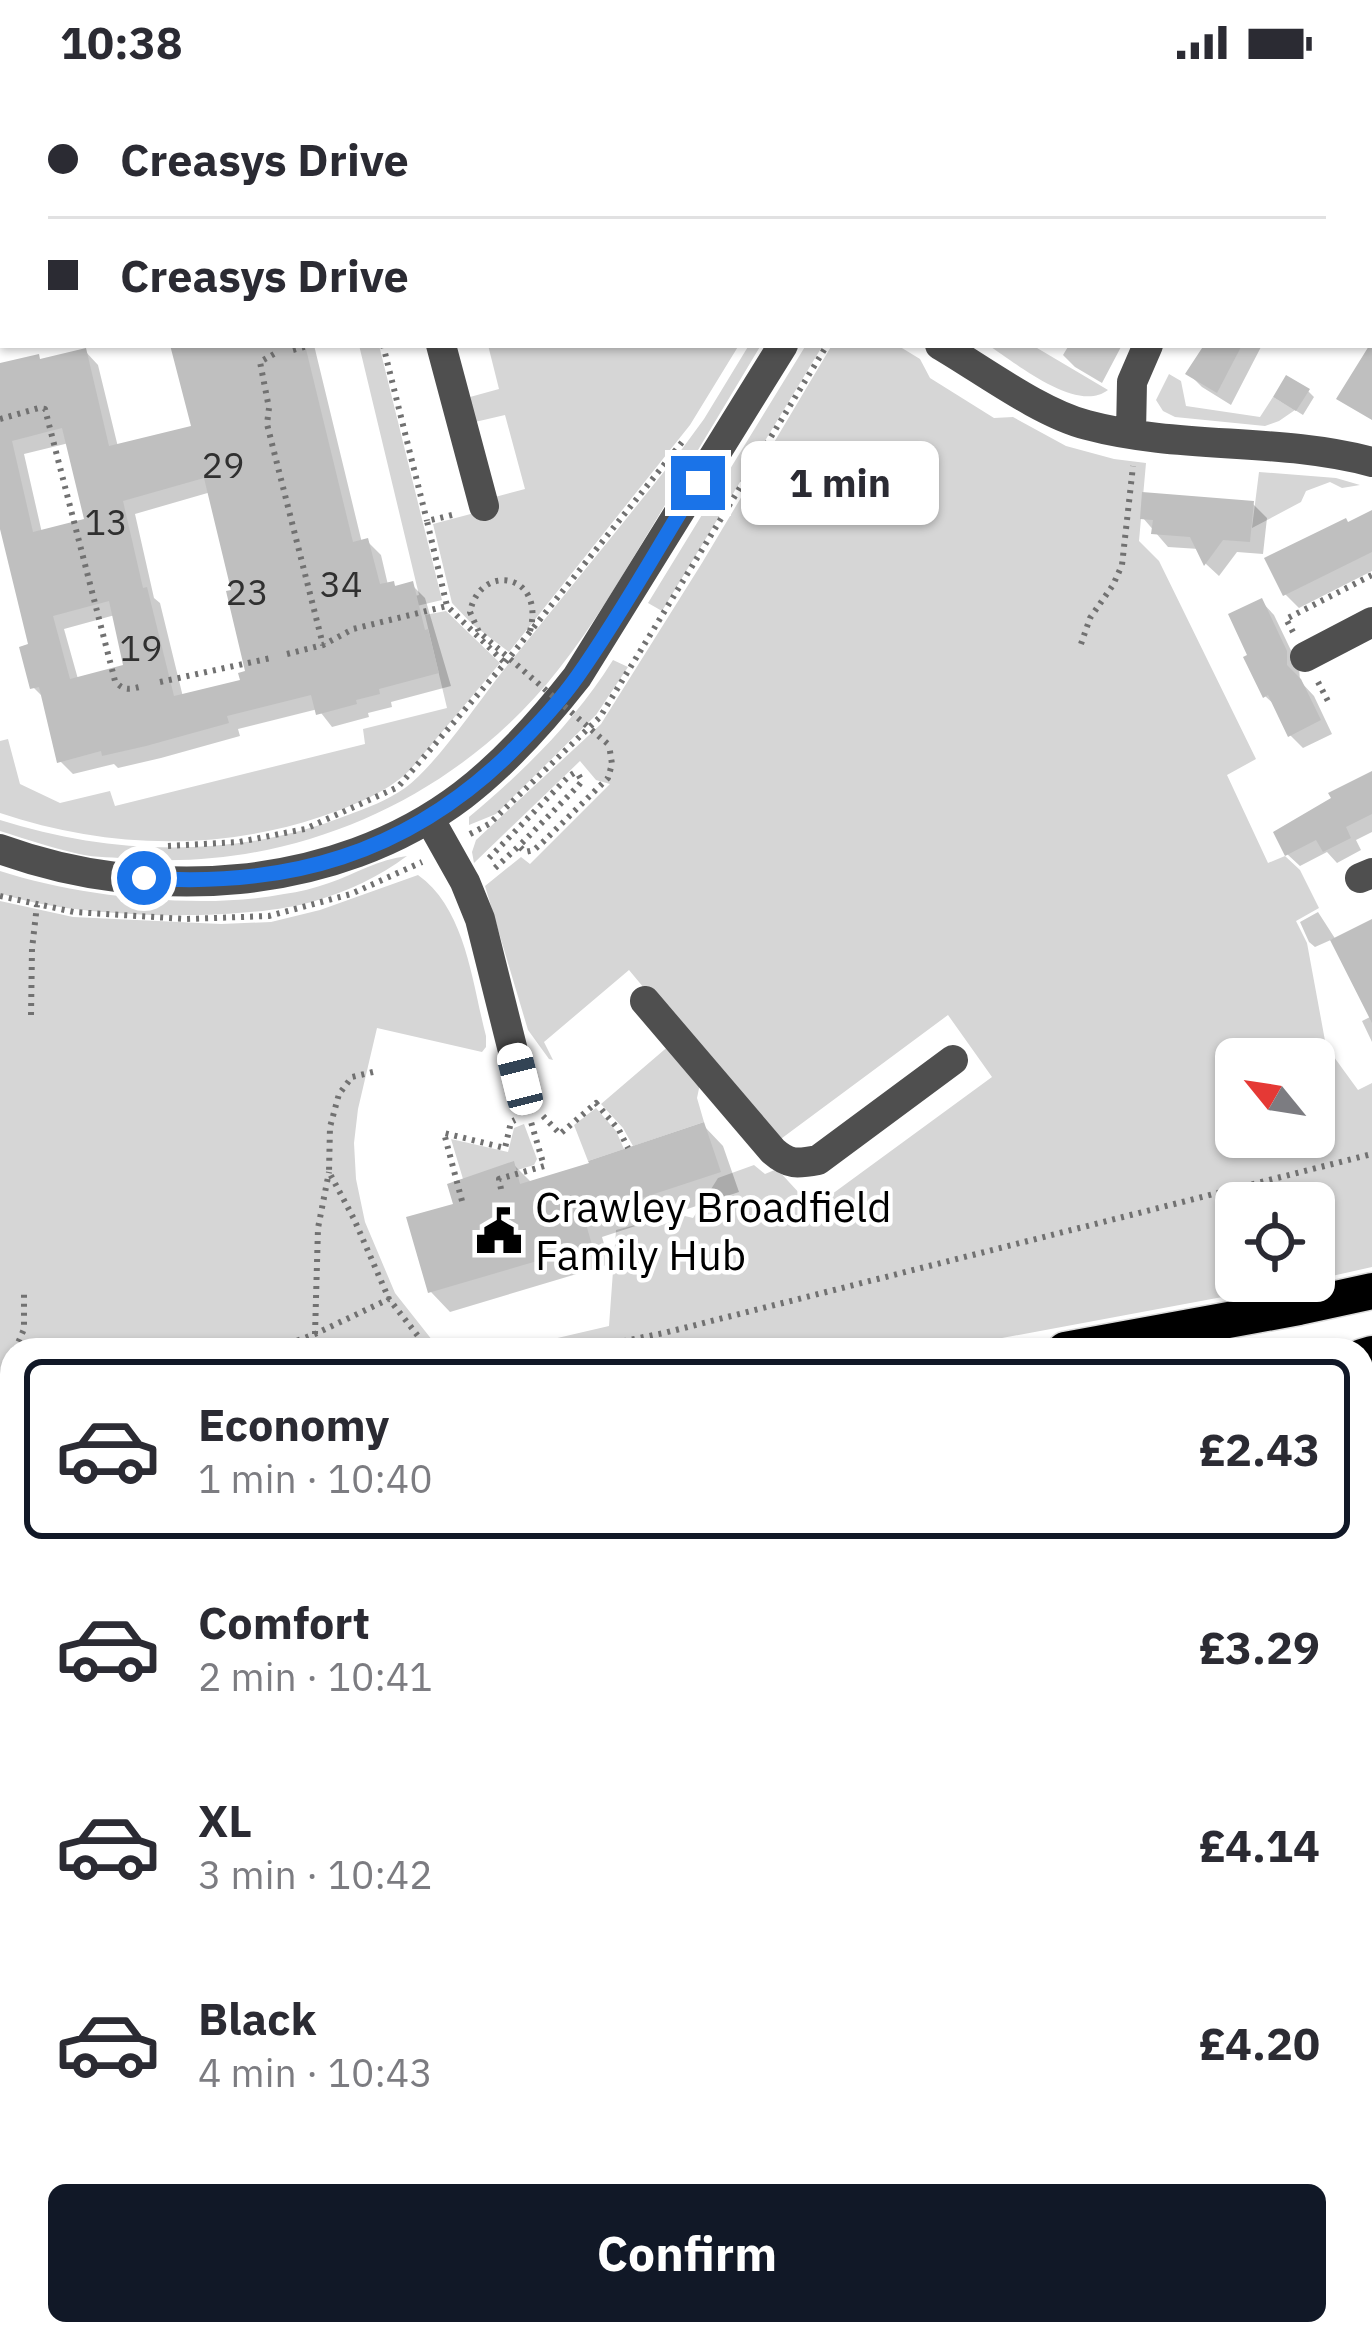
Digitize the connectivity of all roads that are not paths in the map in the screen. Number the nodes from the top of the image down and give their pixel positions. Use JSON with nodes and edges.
{"nodes":[{"id":1,"x":442,"y":348,"type":"edge"},
{"id":2,"x":781,"y":348,"type":"edge"},
{"id":3,"x":945,"y":348,"type":"edge"},
{"id":4,"x":1147,"y":348,"type":"edge"},
{"id":5,"x":1135,"y":434,"type":"junction"},
{"id":6,"x":1372,"y":462,"type":"edge"},
{"id":7,"x":484,"y":506,"type":"road end"},
{"id":8,"x":1372,"y":622,"type":"edge"},
{"id":9,"x":1305,"y":657,"type":"dead end"},
{"id":10,"x":429,"y":818,"type":"junction"},
{"id":11,"x":0,"y":849,"type":"edge"},
{"id":12,"x":645,"y":1001,"type":"dead end"},
{"id":13,"x":953,"y":1060,"type":"dead end"},
{"id":14,"x":526,"y":1094,"type":"dead end"},
{"id":15,"x":1372,"y":1291,"type":"edge"},
{"id":16,"x":1131,"y":1338,"type":"edge"}],
"edges":[{"from":1,"to":7,"type":"street"},
{"from":2,"to":10,"type":"street"},
{"from":3,"to":5,"type":"street"},
{"from":4,"to":5,"type":"street"},
{"from":5,"to":6,"type":"street"},
{"from":8,"to":9,"type":"street"},
{"from":10,"to":11,"type":"street"},
{"from":10,"to":14,"type":"street"},
{"from":12,"to":13,"type":"street"},
{"from":15,"to":16,"type":"highway"}]}
